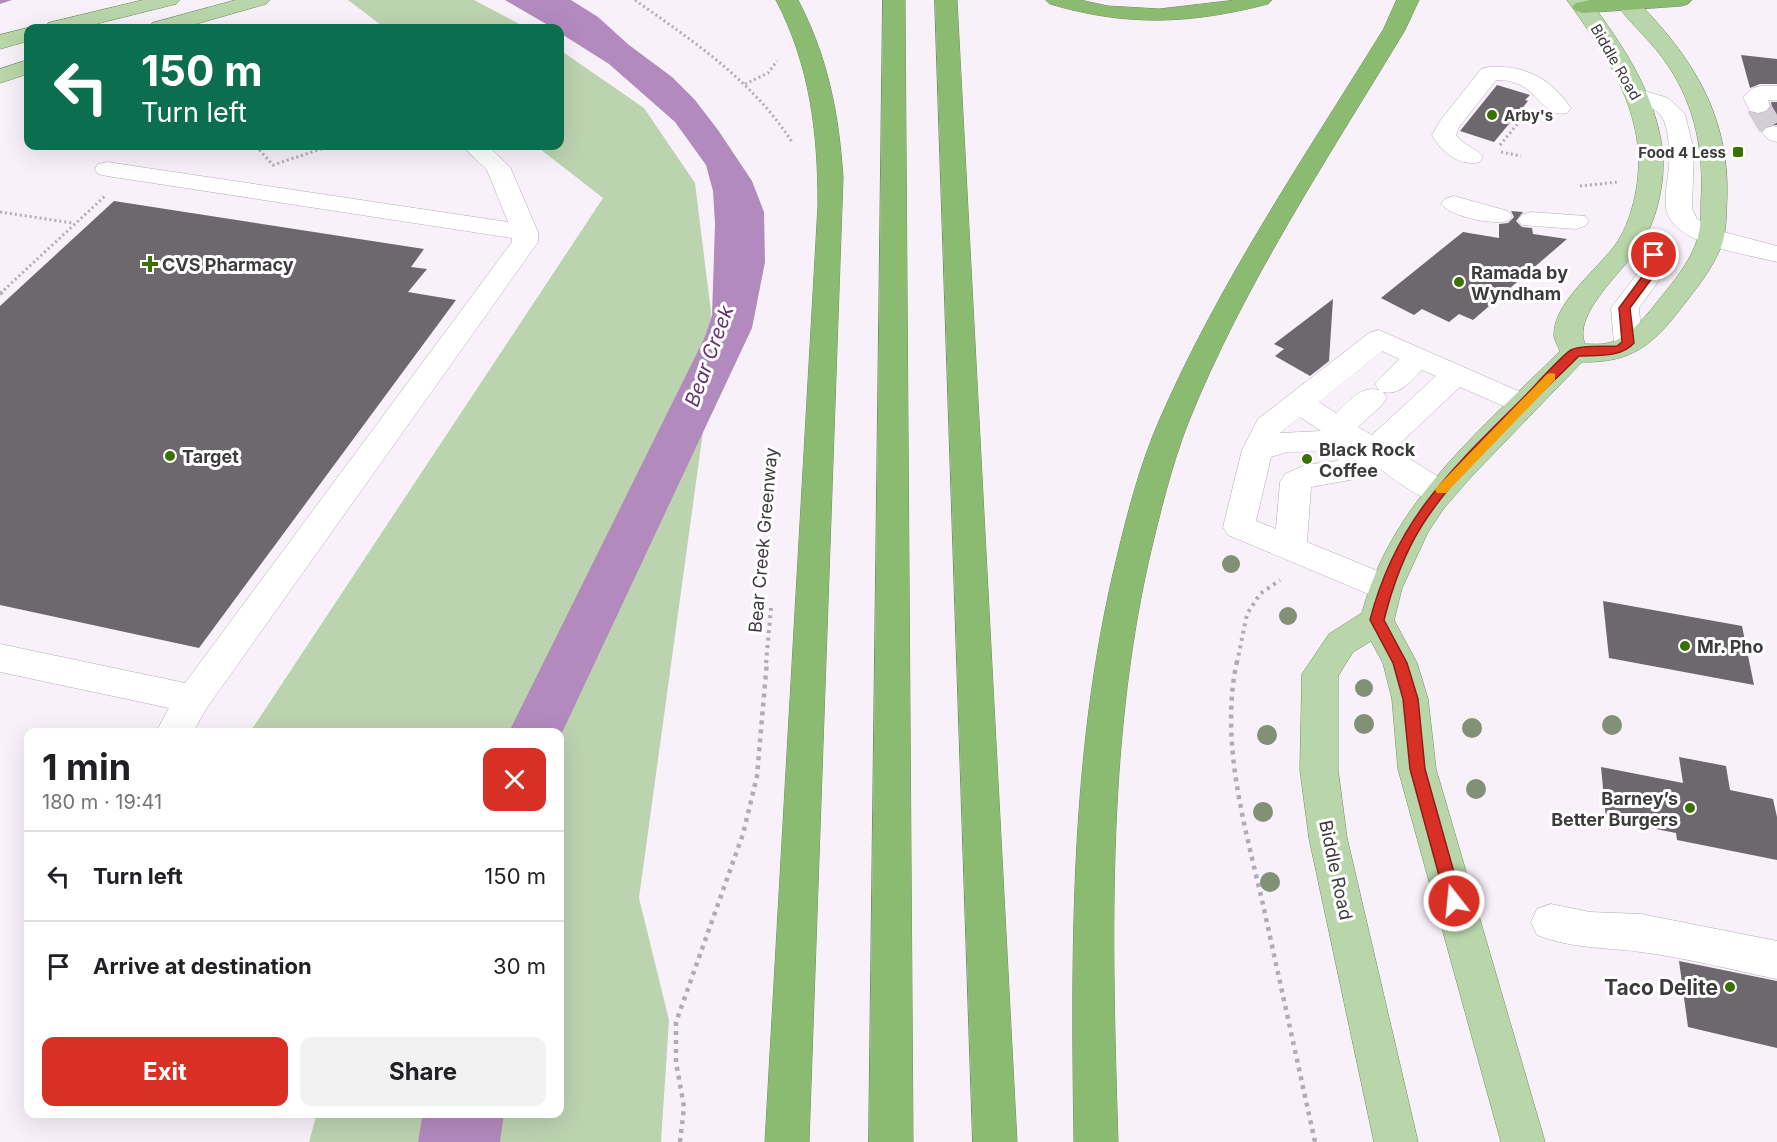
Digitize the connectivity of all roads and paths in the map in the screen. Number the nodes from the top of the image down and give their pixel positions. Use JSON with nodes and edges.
{"nodes":[{"id":1,"x":169,"y":0,"type":"edge"},
{"id":2,"x":259,"y":0,"type":"edge"},
{"id":3,"x":635,"y":0,"type":"edge"},
{"id":4,"x":788,"y":0,"type":"edge"},
{"id":5,"x":894,"y":0,"type":"edge"},
{"id":6,"x":946,"y":0,"type":"edge"},
{"id":7,"x":1057,"y":0,"type":"edge"},
{"id":8,"x":1262,"y":0,"type":"edge"},
{"id":9,"x":1408,"y":0,"type":"edge"},
{"id":10,"x":1681,"y":0,"type":"edge"},
{"id":11,"x":1626,"y":2,"type":"edge"},
{"id":12,"x":1580,"y":3,"type":"edge"},
{"id":13,"x":88,"y":24,"type":"edge"},
{"id":14,"x":174,"y":24,"type":"edge"},
{"id":15,"x":24,"y":36,"type":"edge"},
{"id":16,"x":0,"y":42,"type":"edge"},
{"id":17,"x":24,"y":48,"type":"edge"},
{"id":18,"x":776,"y":53,"type":"dead end"},
{"id":19,"x":0,"y":56,"type":"edge"},
{"id":20,"x":24,"y":69,"type":"edge"},
{"id":21,"x":0,"y":76,"type":"edge"},
{"id":22,"x":745,"y":84,"type":"junction"},
{"id":23,"x":1639,"y":96,"type":"junction"},
{"id":24,"x":1559,"y":108,"type":"dead end"},
{"id":25,"x":1527,"y":112,"type":"dead end"},
{"id":26,"x":796,"y":149,"type":"dead end"},
{"id":27,"x":260,"y":150,"type":"edge"},
{"id":28,"x":318,"y":150,"type":"edge"},
{"id":29,"x":479,"y":150,"type":"edge"},
{"id":30,"x":126,"y":152,"type":"dead end"},
{"id":31,"x":1521,"y":156,"type":"dead end"},
{"id":32,"x":1471,"y":157,"type":"dead end"},
{"id":33,"x":1624,"y":181,"type":"dead end"},
{"id":34,"x":1580,"y":186,"type":"dead end"},
{"id":35,"x":110,"y":192,"type":"dead end"},
{"id":36,"x":1454,"y":204,"type":"dead end"},
{"id":37,"x":0,"y":212,"type":"edge"},
{"id":38,"x":1499,"y":216,"type":"dead end"},
{"id":39,"x":1531,"y":220,"type":"dead end"},
{"id":40,"x":1576,"y":221,"type":"dead end"},
{"id":41,"x":74,"y":223,"type":"junction"},
{"id":42,"x":525,"y":232,"type":"junction"},
{"id":43,"x":1711,"y":237,"type":"junction"},
{"id":44,"x":1631,"y":241,"type":"junction"},
{"id":45,"x":1777,"y":254,"type":"edge"},
{"id":46,"x":0,"y":294,"type":"edge"},
{"id":47,"x":1628,"y":343,"type":"junction"},
{"id":48,"x":1575,"y":353,"type":"junction"},
{"id":49,"x":1419,"y":357,"type":"junction"},
{"id":50,"x":1456,"y":374,"type":"junction"},
{"id":51,"x":1299,"y":404,"type":"junction"},
{"id":52,"x":1524,"y":405,"type":"junction"},
{"id":53,"x":1356,"y":439,"type":"junction"},
{"id":54,"x":1257,"y":450,"type":"junction"},
{"id":55,"x":1439,"y":492,"type":"junction"},
{"id":56,"x":1289,"y":563,"type":"junction"},
{"id":57,"x":772,"y":597,"type":"dead end"},
{"id":58,"x":1381,"y":604,"type":"junction"},
{"id":59,"x":0,"y":658,"type":"edge"},
{"id":60,"x":193,"y":699,"type":"junction"},
{"id":61,"x":176,"y":728,"type":"edge"},
{"id":62,"x":1551,"y":922,"type":"dead end"},
{"id":63,"x":1777,"y":960,"type":"edge"},
{"id":64,"x":680,"y":1142,"type":"edge"},
{"id":65,"x":787,"y":1142,"type":"edge"},
{"id":66,"x":891,"y":1142,"type":"edge"},
{"id":67,"x":995,"y":1142,"type":"edge"},
{"id":68,"x":1096,"y":1142,"type":"edge"},
{"id":69,"x":1315,"y":1142,"type":"edge"},
{"id":70,"x":1396,"y":1142,"type":"edge"},
{"id":71,"x":1523,"y":1142,"type":"edge"}],
"edges":[{"from":1,"to":13,"type":"main road"},
{"from":2,"to":14,"type":"main road"},
{"from":3,"to":22,"type":"path"},
{"from":4,"to":65,"type":"highway"},
{"from":5,"to":66,"type":"highway"},
{"from":6,"to":67,"type":"highway"},
{"from":7,"to":8,"type":"highway"},
{"from":9,"to":68,"type":"highway"},
{"from":10,"to":11,"type":"highway"},
{"from":11,"to":12,"type":"highway"},
{"from":11,"to":43,"type":"main road"},
{"from":12,"to":23,"type":"main road","name":"Biddle Road"},
{"from":15,"to":16,"type":"main road"},
{"from":17,"to":19,"type":"main road"},
{"from":18,"to":22,"type":"path"},
{"from":20,"to":21,"type":"main road"},
{"from":22,"to":26,"type":"path"},
{"from":23,"to":43,"type":"lane"},
{"from":23,"to":44,"type":"main road","name":"Biddle Road"},
{"from":24,"to":32,"type":"lane"},
{"from":25,"to":31,"type":"path"},
{"from":27,"to":28,"type":"path"},
{"from":29,"to":42,"type":"lane"},
{"from":30,"to":42,"type":"lane"},
{"from":33,"to":34,"type":"path"},
{"from":35,"to":41,"type":"path"},
{"from":36,"to":38,"type":"lane"},
{"from":37,"to":41,"type":"path"},
{"from":39,"to":40,"type":"lane"},
{"from":41,"to":46,"type":"path"},
{"from":42,"to":60,"type":"lane"},
{"from":43,"to":45,"type":"lane"},
{"from":43,"to":47,"type":"main road"},
{"from":44,"to":47,"type":"lane"},
{"from":44,"to":48,"type":"main road","name":"Biddle Road"},
{"from":47,"to":48,"type":"main road"},
{"from":48,"to":52,"type":"main road"},
{"from":49,"to":50,"type":"lane"},
{"from":49,"to":51,"type":"lane"},
{"from":49,"to":53,"type":"lane"},
{"from":50,"to":52,"type":"lane"},
{"from":50,"to":53,"type":"lane"},
{"from":51,"to":53,"type":"lane"},
{"from":51,"to":54,"type":"lane"},
{"from":52,"to":55,"type":"main road"},
{"from":53,"to":54,"type":"lane"},
{"from":53,"to":55,"type":"lane"},
{"from":53,"to":56,"type":"lane"},
{"from":54,"to":56,"type":"lane"},
{"from":55,"to":58,"type":"main road"},
{"from":56,"to":58,"type":"lane"},
{"from":56,"to":69,"type":"path"},
{"from":57,"to":64,"type":"path","name":"Bear Creek Greenway"},
{"from":58,"to":70,"type":"main road","name":"Biddle Road"},
{"from":58,"to":71,"type":"main road"},
{"from":59,"to":60,"type":"lane"},
{"from":60,"to":61,"type":"lane"},
{"from":62,"to":63,"type":"lane"}]}
